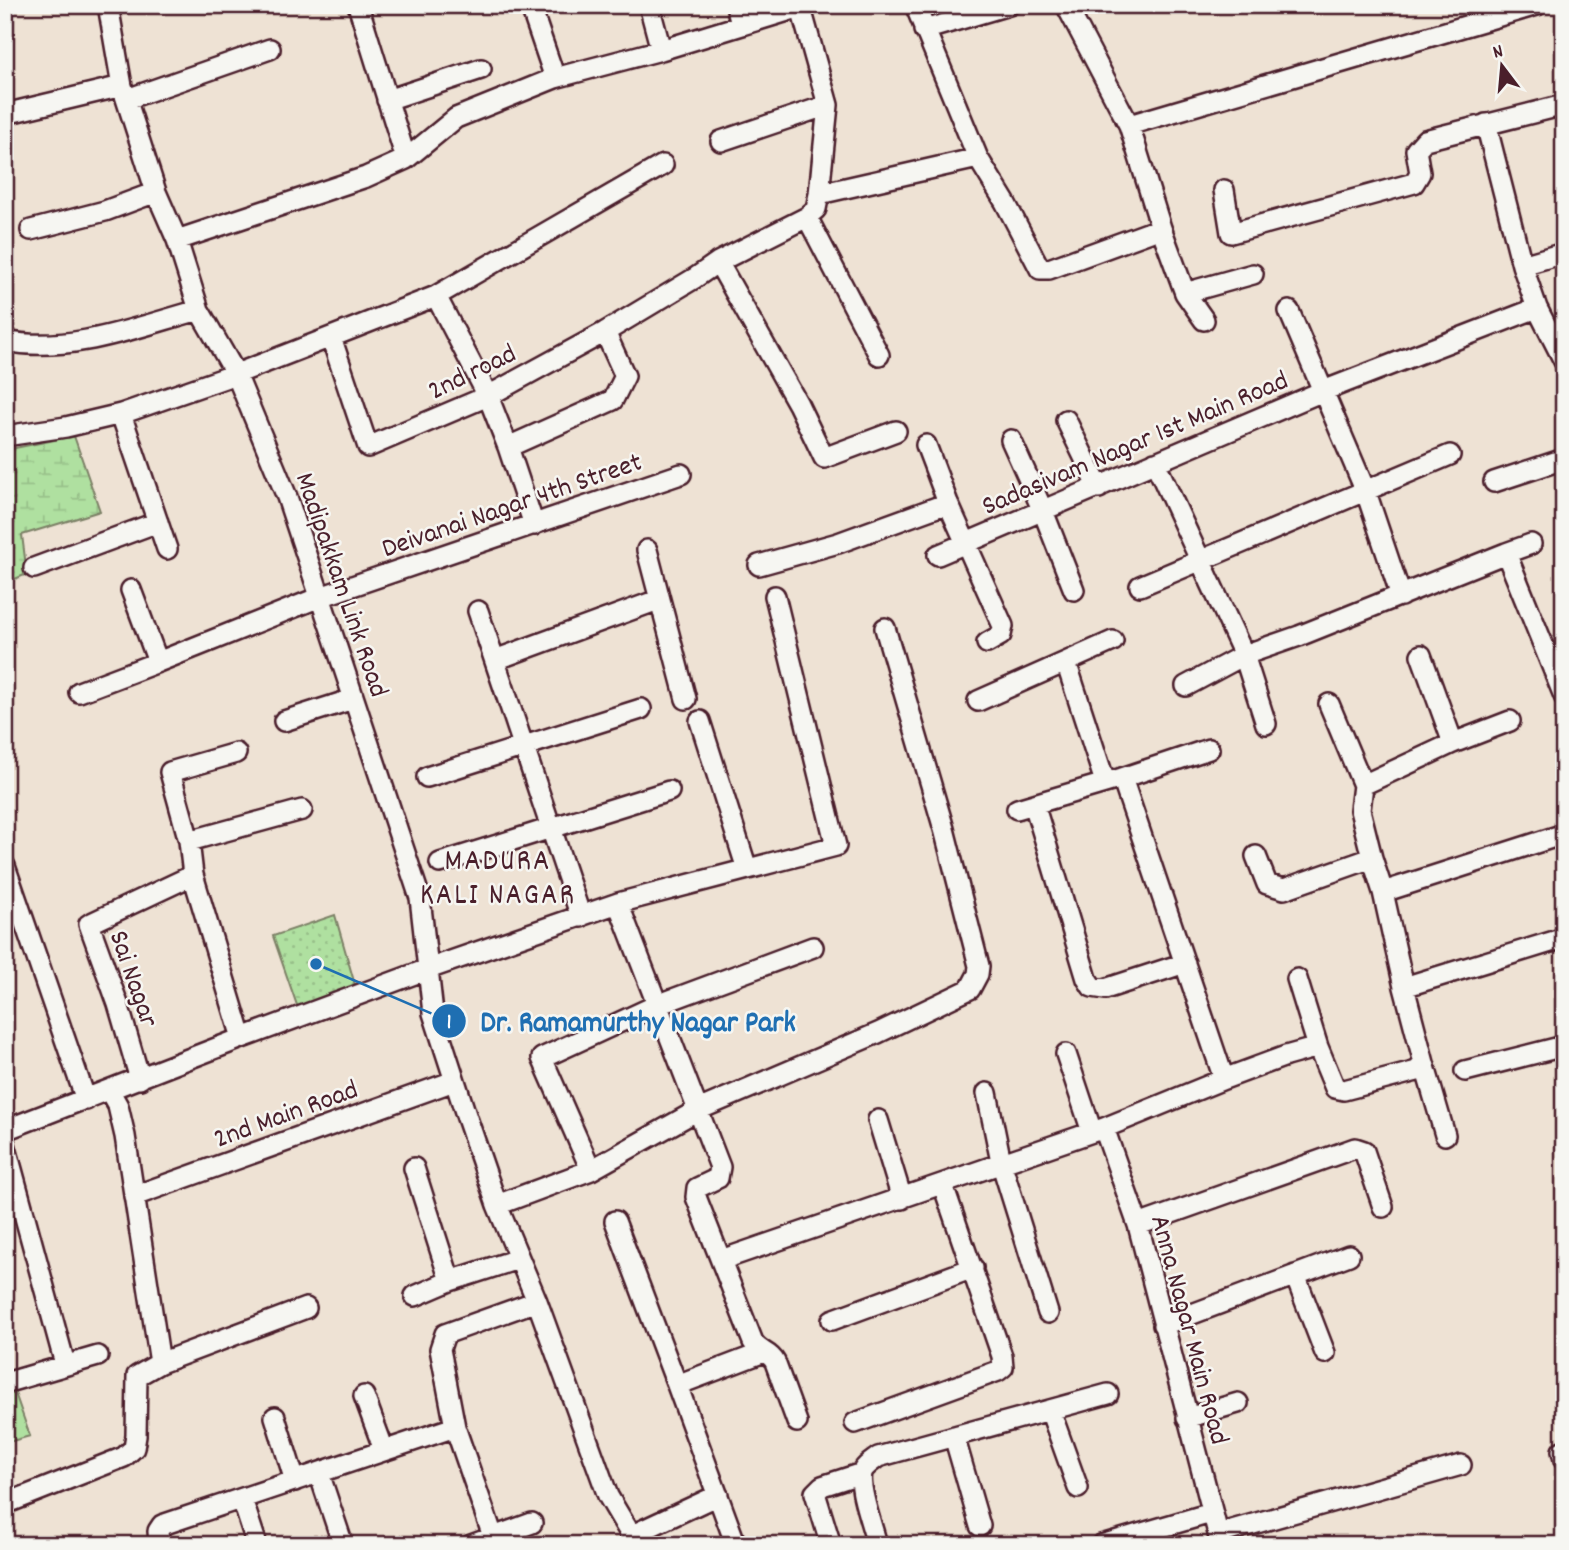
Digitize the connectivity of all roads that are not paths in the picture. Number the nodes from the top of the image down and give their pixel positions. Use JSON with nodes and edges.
{"nodes":[{"id":1,"x":108,"y":5,"type":"edge"},
{"id":2,"x":359,"y":5,"type":"edge"},
{"id":3,"x":530,"y":5,"type":"edge"},
{"id":4,"x":649,"y":5,"type":"edge"},
{"id":5,"x":736,"y":5,"type":"edge"},
{"id":6,"x":915,"y":5,"type":"edge"},
{"id":7,"x":1009,"y":5,"type":"edge"},
{"id":8,"x":1066,"y":5,"type":"edge"},
{"id":9,"x":1537,"y":5,"type":"edge"},
{"id":10,"x":800,"y":6,"type":"edge"},
{"id":11,"x":741,"y":25,"type":"junction"},
{"id":12,"x":925,"y":30,"type":"junction"},
{"id":13,"x":270,"y":49,"type":"dead end"},
{"id":14,"x":662,"y":50,"type":"junction"},
{"id":15,"x":481,"y":69,"type":"dead end"},
{"id":16,"x":555,"y":78,"type":"junction"},
{"id":17,"x":125,"y":92,"type":"junction"},
{"id":18,"x":387,"y":100,"type":"junction"},
{"id":19,"x":1564,"y":104,"type":"edge"},
{"id":20,"x":828,"y":105,"type":"junction"},
{"id":21,"x":5,"y":114,"type":"edge"},
{"id":22,"x":1486,"y":124,"type":"junction"},
{"id":23,"x":1129,"y":125,"type":"junction"},
{"id":24,"x":721,"y":141,"type":"dead end"},
{"id":25,"x":978,"y":158,"type":"junction"},
{"id":26,"x":406,"y":159,"type":"junction"},
{"id":27,"x":663,"y":165,"type":"dead end"},
{"id":28,"x":1224,"y":190,"type":"dead end"},
{"id":29,"x":156,"y":192,"type":"junction"},
{"id":30,"x":819,"y":194,"type":"junction"},
{"id":31,"x":807,"y":218,"type":"junction"},
{"id":32,"x":1161,"y":228,"type":"junction"},
{"id":33,"x":30,"y":230,"type":"dead end"},
{"id":34,"x":177,"y":240,"type":"junction"},
{"id":35,"x":1564,"y":253,"type":"edge"},
{"id":36,"x":718,"y":262,"type":"junction"},
{"id":37,"x":1522,"y":265,"type":"junction"},
{"id":38,"x":1253,"y":274,"type":"dead end"},
{"id":39,"x":1185,"y":293,"type":"junction"},
{"id":40,"x":436,"y":296,"type":"junction"},
{"id":41,"x":1537,"y":308,"type":"junction"},
{"id":42,"x":199,"y":310,"type":"junction"},
{"id":43,"x":1289,"y":311,"type":"dead end"},
{"id":44,"x":1204,"y":320,"type":"dead end"},
{"id":45,"x":605,"y":332,"type":"junction"},
{"id":46,"x":331,"y":337,"type":"junction"},
{"id":47,"x":5,"y":341,"type":"edge"},
{"id":48,"x":879,"y":355,"type":"dead end"},
{"id":49,"x":1564,"y":361,"type":"edge"},
{"id":50,"x":236,"y":374,"type":"junction"},
{"id":51,"x":1323,"y":391,"type":"junction"},
{"id":52,"x":488,"y":396,"type":"junction"},
{"id":53,"x":121,"y":414,"type":"junction"},
{"id":54,"x":1066,"y":420,"type":"dead end"},
{"id":55,"x":896,"y":431,"type":"dead end"},
{"id":56,"x":5,"y":436,"type":"edge"},
{"id":57,"x":1011,"y":440,"type":"dead end"},
{"id":58,"x":926,"y":444,"type":"dead end"},
{"id":59,"x":508,"y":447,"type":"junction"},
{"id":60,"x":1450,"y":455,"type":"dead end"},
{"id":61,"x":1564,"y":459,"type":"edge"},
{"id":62,"x":1155,"y":462,"type":"junction"},
{"id":63,"x":681,"y":474,"type":"dead end"},
{"id":64,"x":1494,"y":482,"type":"dead end"},
{"id":65,"x":1099,"y":488,"type":"junction"},
{"id":66,"x":1366,"y":492,"type":"junction"},
{"id":67,"x":948,"y":503,"type":"junction"},
{"id":68,"x":1043,"y":511,"type":"junction"},
{"id":69,"x":158,"y":522,"type":"junction"},
{"id":70,"x":534,"y":525,"type":"junction"},
{"id":71,"x":966,"y":543,"type":"junction"},
{"id":72,"x":1531,"y":544,"type":"dead end"},
{"id":73,"x":167,"y":549,"type":"dead end"},
{"id":74,"x":647,"y":550,"type":"dead end"},
{"id":75,"x":1506,"y":553,"type":"junction"},
{"id":76,"x":937,"y":555,"type":"dead end"},
{"id":77,"x":1199,"y":560,"type":"junction"},
{"id":78,"x":759,"y":565,"type":"dead end"},
{"id":79,"x":34,"y":568,"type":"dead end"},
{"id":80,"x":1140,"y":586,"type":"dead end"},
{"id":81,"x":131,"y":590,"type":"dead end"},
{"id":82,"x":1073,"y":590,"type":"dead end"},
{"id":83,"x":775,"y":596,"type":"dead end"},
{"id":84,"x":1401,"y":596,"type":"junction"},
{"id":85,"x":320,"y":597,"type":"junction"},
{"id":86,"x":658,"y":600,"type":"junction"},
{"id":87,"x":478,"y":611,"type":"dead end"},
{"id":88,"x":885,"y":628,"type":"dead end"},
{"id":89,"x":1113,"y":641,"type":"dead end"},
{"id":90,"x":987,"y":643,"type":"dead end"},
{"id":91,"x":1244,"y":655,"type":"junction"},
{"id":92,"x":1421,"y":655,"type":"dead end"},
{"id":93,"x":495,"y":660,"type":"junction"},
{"id":94,"x":158,"y":662,"type":"junction"},
{"id":95,"x":1066,"y":662,"type":"junction"},
{"id":96,"x":1186,"y":685,"type":"dead end"},
{"id":97,"x":79,"y":692,"type":"dead end"},
{"id":98,"x":1564,"y":696,"type":"edge"},
{"id":99,"x":353,"y":699,"type":"junction"},
{"id":100,"x":686,"y":699,"type":"dead end"},
{"id":101,"x":978,"y":701,"type":"dead end"},
{"id":102,"x":1329,"y":704,"type":"dead end"},
{"id":103,"x":642,"y":709,"type":"dead end"},
{"id":104,"x":284,"y":721,"type":"dead end"},
{"id":105,"x":700,"y":721,"type":"dead end"},
{"id":106,"x":1510,"y":721,"type":"dead end"},
{"id":107,"x":1266,"y":724,"type":"dead end"},
{"id":108,"x":1453,"y":743,"type":"junction"},
{"id":109,"x":524,"y":746,"type":"junction"},
{"id":110,"x":1209,"y":749,"type":"dead end"},
{"id":111,"x":236,"y":753,"type":"dead end"},
{"id":112,"x":427,"y":777,"type":"dead end"},
{"id":113,"x":1114,"y":780,"type":"junction"},
{"id":114,"x":1363,"y":785,"type":"junction"},
{"id":115,"x":669,"y":791,"type":"dead end"},
{"id":116,"x":302,"y":810,"type":"dead end"},
{"id":117,"x":551,"y":828,"type":"junction"},
{"id":118,"x":1564,"y":834,"type":"edge"},
{"id":119,"x":189,"y":841,"type":"junction"},
{"id":120,"x":1256,"y":856,"type":"dead end"},
{"id":121,"x":1372,"y":858,"type":"junction"},
{"id":122,"x":440,"y":863,"type":"dead end"},
{"id":123,"x":5,"y":866,"type":"edge"},
{"id":124,"x":747,"y":870,"type":"junction"},
{"id":125,"x":193,"y":875,"type":"junction"},
{"id":126,"x":1383,"y":892,"type":"junction"},
{"id":127,"x":618,"y":904,"type":"junction"},
{"id":128,"x":580,"y":917,"type":"junction"},
{"id":129,"x":1564,"y":938,"type":"edge"},
{"id":130,"x":813,"y":947,"type":"dead end"},
{"id":131,"x":1185,"y":963,"type":"junction"},
{"id":132,"x":428,"y":969,"type":"junction"},
{"id":133,"x":1297,"y":979,"type":"dead end"},
{"id":134,"x":1404,"y":987,"type":"junction"},
{"id":135,"x":657,"y":1005,"type":"junction"},
{"id":136,"x":242,"y":1038,"type":"junction"},
{"id":137,"x":1564,"y":1046,"type":"edge"},
{"id":138,"x":1318,"y":1047,"type":"junction"},
{"id":139,"x":1066,"y":1054,"type":"dead end"},
{"id":140,"x":1424,"y":1063,"type":"junction"},
{"id":141,"x":1465,"y":1071,"type":"dead end"},
{"id":142,"x":140,"y":1079,"type":"junction"},
{"id":143,"x":1224,"y":1079,"type":"junction"},
{"id":144,"x":454,"y":1081,"type":"junction"},
{"id":145,"x":109,"y":1090,"type":"junction"},
{"id":146,"x":987,"y":1093,"type":"dead end"},
{"id":147,"x":86,"y":1100,"type":"junction"},
{"id":148,"x":698,"y":1110,"type":"junction"},
{"id":149,"x":878,"y":1120,"type":"dead end"},
{"id":150,"x":5,"y":1130,"type":"edge"},
{"id":151,"x":1098,"y":1130,"type":"junction"},
{"id":152,"x":1445,"y":1135,"type":"dead end"},
{"id":153,"x":5,"y":1144,"type":"edge"},
{"id":154,"x":1001,"y":1162,"type":"junction"},
{"id":155,"x":414,"y":1168,"type":"dead end"},
{"id":156,"x":591,"y":1170,"type":"junction"},
{"id":157,"x":943,"y":1185,"type":"junction"},
{"id":158,"x":134,"y":1195,"type":"junction"},
{"id":159,"x":902,"y":1199,"type":"junction"},
{"id":160,"x":496,"y":1205,"type":"junction"},
{"id":161,"x":1383,"y":1207,"type":"dead end"},
{"id":162,"x":615,"y":1221,"type":"dead end"},
{"id":163,"x":1138,"y":1225,"type":"junction"},
{"id":164,"x":1349,"y":1255,"type":"dead end"},
{"id":165,"x":518,"y":1259,"type":"junction"},
{"id":166,"x":721,"y":1260,"type":"junction"},
{"id":167,"x":972,"y":1268,"type":"junction"},
{"id":168,"x":1295,"y":1275,"type":"junction"},
{"id":169,"x":450,"y":1281,"type":"junction"},
{"id":170,"x":415,"y":1296,"type":"dead end"},
{"id":171,"x":537,"y":1301,"type":"junction"},
{"id":172,"x":306,"y":1308,"type":"dead end"},
{"id":173,"x":1048,"y":1313,"type":"dead end"},
{"id":174,"x":832,"y":1320,"type":"dead end"},
{"id":175,"x":1163,"y":1325,"type":"junction"},
{"id":176,"x":764,"y":1352,"type":"junction"},
{"id":177,"x":1325,"y":1353,"type":"dead end"},
{"id":178,"x":98,"y":1356,"type":"dead end"},
{"id":179,"x":160,"y":1363,"type":"junction"},
{"id":180,"x":65,"y":1364,"type":"junction"},
{"id":181,"x":5,"y":1383,"type":"edge"},
{"id":182,"x":677,"y":1385,"type":"junction"},
{"id":183,"x":1108,"y":1394,"type":"dead end"},
{"id":184,"x":364,"y":1396,"type":"dead end"},
{"id":185,"x":1238,"y":1403,"type":"dead end"},
{"id":186,"x":1050,"y":1410,"type":"junction"},
{"id":187,"x":275,"y":1417,"type":"dead end"},
{"id":188,"x":1187,"y":1418,"type":"junction"},
{"id":189,"x":797,"y":1422,"type":"dead end"},
{"id":190,"x":855,"y":1423,"type":"dead end"},
{"id":191,"x":455,"y":1427,"type":"junction"},
{"id":192,"x":954,"y":1436,"type":"junction"},
{"id":193,"x":384,"y":1450,"type":"junction"},
{"id":194,"x":1564,"y":1450,"type":"edge"},
{"id":195,"x":1564,"y":1460,"type":"edge"},
{"id":196,"x":1461,"y":1465,"type":"dead end"},
{"id":197,"x":319,"y":1473,"type":"junction"},
{"id":198,"x":862,"y":1473,"type":"junction"},
{"id":199,"x":295,"y":1481,"type":"junction"},
{"id":200,"x":1077,"y":1488,"type":"dead end"},
{"id":201,"x":718,"y":1495,"type":"junction"},
{"id":202,"x":242,"y":1499,"type":"junction"},
{"id":203,"x":5,"y":1504,"type":"edge"},
{"id":204,"x":1211,"y":1513,"type":"junction"},
{"id":205,"x":532,"y":1523,"type":"dead end"},
{"id":206,"x":980,"y":1526,"type":"dead end"},
{"id":207,"x":1219,"y":1539,"type":"edge"},
{"id":208,"x":633,"y":1540,"type":"edge"},
{"id":209,"x":495,"y":1541,"type":"edge"},
{"id":210,"x":159,"y":1545,"type":"edge"},
{"id":211,"x":257,"y":1545,"type":"edge"},
{"id":212,"x":343,"y":1545,"type":"edge"},
{"id":213,"x":471,"y":1545,"type":"edge"},
{"id":214,"x":736,"y":1545,"type":"edge"},
{"id":215,"x":831,"y":1545,"type":"edge"},
{"id":216,"x":877,"y":1545,"type":"edge"},
{"id":217,"x":1101,"y":1545,"type":"edge"}],
"edges":[{"from":1,"to":17,"type":"street"},
{"from":2,"to":18,"type":"street"},
{"from":3,"to":16,"type":"street"},
{"from":4,"to":14,"type":"street"},
{"from":5,"to":11,"type":"street"},
{"from":6,"to":12,"type":"street"},
{"from":7,"to":12,"type":"street"},
{"from":8,"to":23,"type":"street"},
{"from":9,"to":23,"type":"street"},
{"from":10,"to":11,"type":"street"},
{"from":10,"to":20,"type":"street"},
{"from":11,"to":14,"type":"street"},
{"from":12,"to":25,"type":"street"},
{"from":13,"to":17,"type":"street"},
{"from":14,"to":16,"type":"street"},
{"from":15,"to":18,"type":"street"},
{"from":16,"to":26,"type":"street"},
{"from":17,"to":21,"type":"street"},
{"from":17,"to":29,"type":"street","name":"Madipakkam Link Road"},
{"from":18,"to":26,"type":"street"},
{"from":19,"to":22,"type":"street"},
{"from":20,"to":24,"type":"street"},
{"from":20,"to":30,"type":"street"},
{"from":22,"to":28,"type":"street"},
{"from":22,"to":37,"type":"street"},
{"from":23,"to":32,"type":"street"},
{"from":25,"to":30,"type":"street"},
{"from":25,"to":32,"type":"street"},
{"from":26,"to":34,"type":"street"},
{"from":27,"to":40,"type":"street"},
{"from":29,"to":33,"type":"street"},
{"from":29,"to":34,"type":"street","name":"Madipakkam Link Road"},
{"from":30,"to":31,"type":"street"},
{"from":31,"to":36,"type":"street","name":"2nd road"},
{"from":31,"to":48,"type":"street"},
{"from":32,"to":39,"type":"street"},
{"from":34,"to":42,"type":"street","name":"Madipakkam Link Road"},
{"from":35,"to":37,"type":"street"},
{"from":36,"to":45,"type":"street","name":"2nd road"},
{"from":36,"to":55,"type":"street"},
{"from":37,"to":41,"type":"street"},
{"from":38,"to":39,"type":"street"},
{"from":39,"to":44,"type":"street"},
{"from":40,"to":46,"type":"street"},
{"from":40,"to":52,"type":"street"},
{"from":41,"to":49,"type":"street"},
{"from":41,"to":51,"type":"street","name":"Sadasivam Nagar 1st Main Road"},
{"from":42,"to":47,"type":"street"},
{"from":42,"to":50,"type":"street","name":"Madipakkam Link Road"},
{"from":43,"to":51,"type":"street"},
{"from":45,"to":52,"type":"street","name":"2nd road"},
{"from":45,"to":59,"type":"street"},
{"from":46,"to":50,"type":"street"},
{"from":46,"to":52,"type":"street","name":"2nd road"},
{"from":50,"to":53,"type":"street"},
{"from":50,"to":85,"type":"street","name":"Madipakkam Link Road"},
{"from":51,"to":62,"type":"street","name":"Sadasivam Nagar 1st Main Road"},
{"from":51,"to":66,"type":"street"},
{"from":52,"to":59,"type":"street"},
{"from":53,"to":56,"type":"street"},
{"from":53,"to":69,"type":"street"},
{"from":54,"to":65,"type":"street"},
{"from":57,"to":68,"type":"street"},
{"from":58,"to":67,"type":"street"},
{"from":59,"to":70,"type":"street"},
{"from":60,"to":66,"type":"street"},
{"from":61,"to":64,"type":"street"},
{"from":62,"to":65,"type":"street","name":"Sadasivam Nagar 1st Main Road"},
{"from":62,"to":77,"type":"street"},
{"from":63,"to":70,"type":"street","name":"Deivanai Nagar 4th Street"},
{"from":65,"to":68,"type":"street","name":"Sadasivam Nagar 1st Main Road"},
{"from":66,"to":77,"type":"street"},
{"from":66,"to":84,"type":"street"},
{"from":67,"to":71,"type":"street"},
{"from":67,"to":78,"type":"street","name":"Sadasivam Nagar 1st Main Road"},
{"from":68,"to":71,"type":"street","name":"Sadasivam Nagar 1st Main Road"},
{"from":68,"to":82,"type":"street"},
{"from":69,"to":73,"type":"street"},
{"from":69,"to":79,"type":"street"},
{"from":70,"to":85,"type":"street","name":"Deivanai Nagar 4th Street"},
{"from":71,"to":76,"type":"street","name":"Sadasivam Nagar 1st Main Road"},
{"from":71,"to":90,"type":"street"},
{"from":72,"to":75,"type":"street"},
{"from":74,"to":86,"type":"street"},
{"from":75,"to":84,"type":"street"},
{"from":75,"to":98,"type":"street"},
{"from":77,"to":80,"type":"street"},
{"from":77,"to":91,"type":"street"},
{"from":81,"to":94,"type":"street"},
{"from":83,"to":124,"type":"street"},
{"from":84,"to":91,"type":"street"},
{"from":85,"to":94,"type":"street","name":"Deivanai Nagar 4th Street"},
{"from":85,"to":99,"type":"street","name":"Madipakkam Link Road"},
{"from":86,"to":93,"type":"street"},
{"from":86,"to":100,"type":"street"},
{"from":87,"to":93,"type":"street"},
{"from":88,"to":148,"type":"street"},
{"from":89,"to":95,"type":"street"},
{"from":91,"to":96,"type":"street"},
{"from":91,"to":107,"type":"street"},
{"from":92,"to":108,"type":"street"},
{"from":93,"to":109,"type":"street"},
{"from":94,"to":97,"type":"street","name":"Deivanai Nagar 4th Street"},
{"from":95,"to":101,"type":"street"},
{"from":95,"to":113,"type":"street"},
{"from":99,"to":104,"type":"street"},
{"from":99,"to":132,"type":"street","name":"Madipakkam Link Road"},
{"from":102,"to":114,"type":"street"},
{"from":103,"to":109,"type":"street"},
{"from":105,"to":124,"type":"street"},
{"from":106,"to":108,"type":"street"},
{"from":108,"to":114,"type":"street"},
{"from":109,"to":112,"type":"street"},
{"from":109,"to":117,"type":"street"},
{"from":110,"to":113,"type":"street"},
{"from":111,"to":119,"type":"street"},
{"from":113,"to":131,"type":"street"},
{"from":113,"to":131,"type":"street"},
{"from":114,"to":121,"type":"street"},
{"from":115,"to":117,"type":"street"},
{"from":116,"to":119,"type":"street"},
{"from":117,"to":122,"type":"street"},
{"from":117,"to":128,"type":"street"},
{"from":118,"to":126,"type":"street"},
{"from":119,"to":125,"type":"street"},
{"from":120,"to":121,"type":"street"},
{"from":121,"to":126,"type":"street"},
{"from":123,"to":147,"type":"street"},
{"from":124,"to":127,"type":"street"},
{"from":125,"to":136,"type":"street"},
{"from":125,"to":142,"type":"street","name":"Sai Nagar"},
{"from":126,"to":134,"type":"street"},
{"from":127,"to":128,"type":"street"},
{"from":127,"to":135,"type":"street"},
{"from":128,"to":132,"type":"street"},
{"from":129,"to":134,"type":"street"},
{"from":130,"to":135,"type":"street"},
{"from":131,"to":143,"type":"street"},
{"from":132,"to":136,"type":"street"},
{"from":132,"to":144,"type":"street","name":"Madipakkam Link Road"},
{"from":133,"to":138,"type":"street"},
{"from":134,"to":140,"type":"street"},
{"from":135,"to":148,"type":"street"},
{"from":135,"to":156,"type":"street"},
{"from":136,"to":142,"type":"street"},
{"from":137,"to":141,"type":"street"},
{"from":138,"to":140,"type":"street"},
{"from":138,"to":143,"type":"street"},
{"from":139,"to":151,"type":"street","name":"Anna Nagar Main Road"},
{"from":140,"to":152,"type":"street"},
{"from":142,"to":145,"type":"street"},
{"from":143,"to":151,"type":"street"},
{"from":144,"to":158,"type":"street","name":"2nd Main Road"},
{"from":144,"to":160,"type":"street","name":"Madipakkam Link Road"},
{"from":145,"to":147,"type":"street"},
{"from":145,"to":158,"type":"street"},
{"from":146,"to":154,"type":"street"},
{"from":147,"to":150,"type":"street"},
{"from":148,"to":156,"type":"street"},
{"from":148,"to":166,"type":"street"},
{"from":149,"to":159,"type":"street"},
{"from":151,"to":154,"type":"street"},
{"from":151,"to":163,"type":"street","name":"Anna Nagar Main Road"},
{"from":153,"to":180,"type":"street"},
{"from":154,"to":157,"type":"street"},
{"from":154,"to":173,"type":"street"},
{"from":155,"to":169,"type":"street"},
{"from":156,"to":160,"type":"street"},
{"from":157,"to":159,"type":"street"},
{"from":157,"to":167,"type":"street"},
{"from":158,"to":179,"type":"street"},
{"from":159,"to":166,"type":"street"},
{"from":160,"to":165,"type":"street","name":"Madipakkam Link Road"},
{"from":161,"to":163,"type":"street"},
{"from":162,"to":182,"type":"street"},
{"from":163,"to":175,"type":"street","name":"Anna Nagar Main Road"},
{"from":164,"to":168,"type":"street"},
{"from":165,"to":169,"type":"street"},
{"from":165,"to":171,"type":"street","name":"Madipakkam Link Road"},
{"from":166,"to":176,"type":"street"},
{"from":167,"to":174,"type":"street"},
{"from":167,"to":190,"type":"street"},
{"from":168,"to":175,"type":"street"},
{"from":168,"to":177,"type":"street"},
{"from":169,"to":170,"type":"street"},
{"from":171,"to":191,"type":"street"},
{"from":171,"to":208,"type":"street","name":"Madipakkam Link Road"},
{"from":172,"to":179,"type":"street"},
{"from":175,"to":188,"type":"street","name":"Anna Nagar Main Road"},
{"from":176,"to":182,"type":"street"},
{"from":176,"to":189,"type":"street"},
{"from":178,"to":180,"type":"street"},
{"from":179,"to":203,"type":"street"},
{"from":180,"to":181,"type":"street"},
{"from":182,"to":201,"type":"street"},
{"from":183,"to":186,"type":"street"},
{"from":184,"to":193,"type":"street"},
{"from":185,"to":188,"type":"street"},
{"from":186,"to":192,"type":"street"},
{"from":186,"to":200,"type":"street"},
{"from":187,"to":199,"type":"street"},
{"from":188,"to":204,"type":"street","name":"Anna Nagar Main Road"},
{"from":191,"to":193,"type":"street"},
{"from":191,"to":209,"type":"street"},
{"from":192,"to":198,"type":"street"},
{"from":192,"to":206,"type":"street"},
{"from":193,"to":197,"type":"street"},
{"from":194,"to":195,"type":"street"},
{"from":196,"to":207,"type":"street"},
{"from":197,"to":199,"type":"street"},
{"from":197,"to":212,"type":"street"},
{"from":198,"to":215,"type":"street"},
{"from":198,"to":216,"type":"street"},
{"from":199,"to":202,"type":"street"},
{"from":201,"to":208,"type":"street"},
{"from":201,"to":214,"type":"street"},
{"from":202,"to":210,"type":"street"},
{"from":202,"to":211,"type":"street"},
{"from":204,"to":207,"type":"street","name":"Anna Nagar Main Road"},
{"from":204,"to":217,"type":"street"},
{"from":205,"to":209,"type":"street"},
{"from":209,"to":213,"type":"street"}]}
